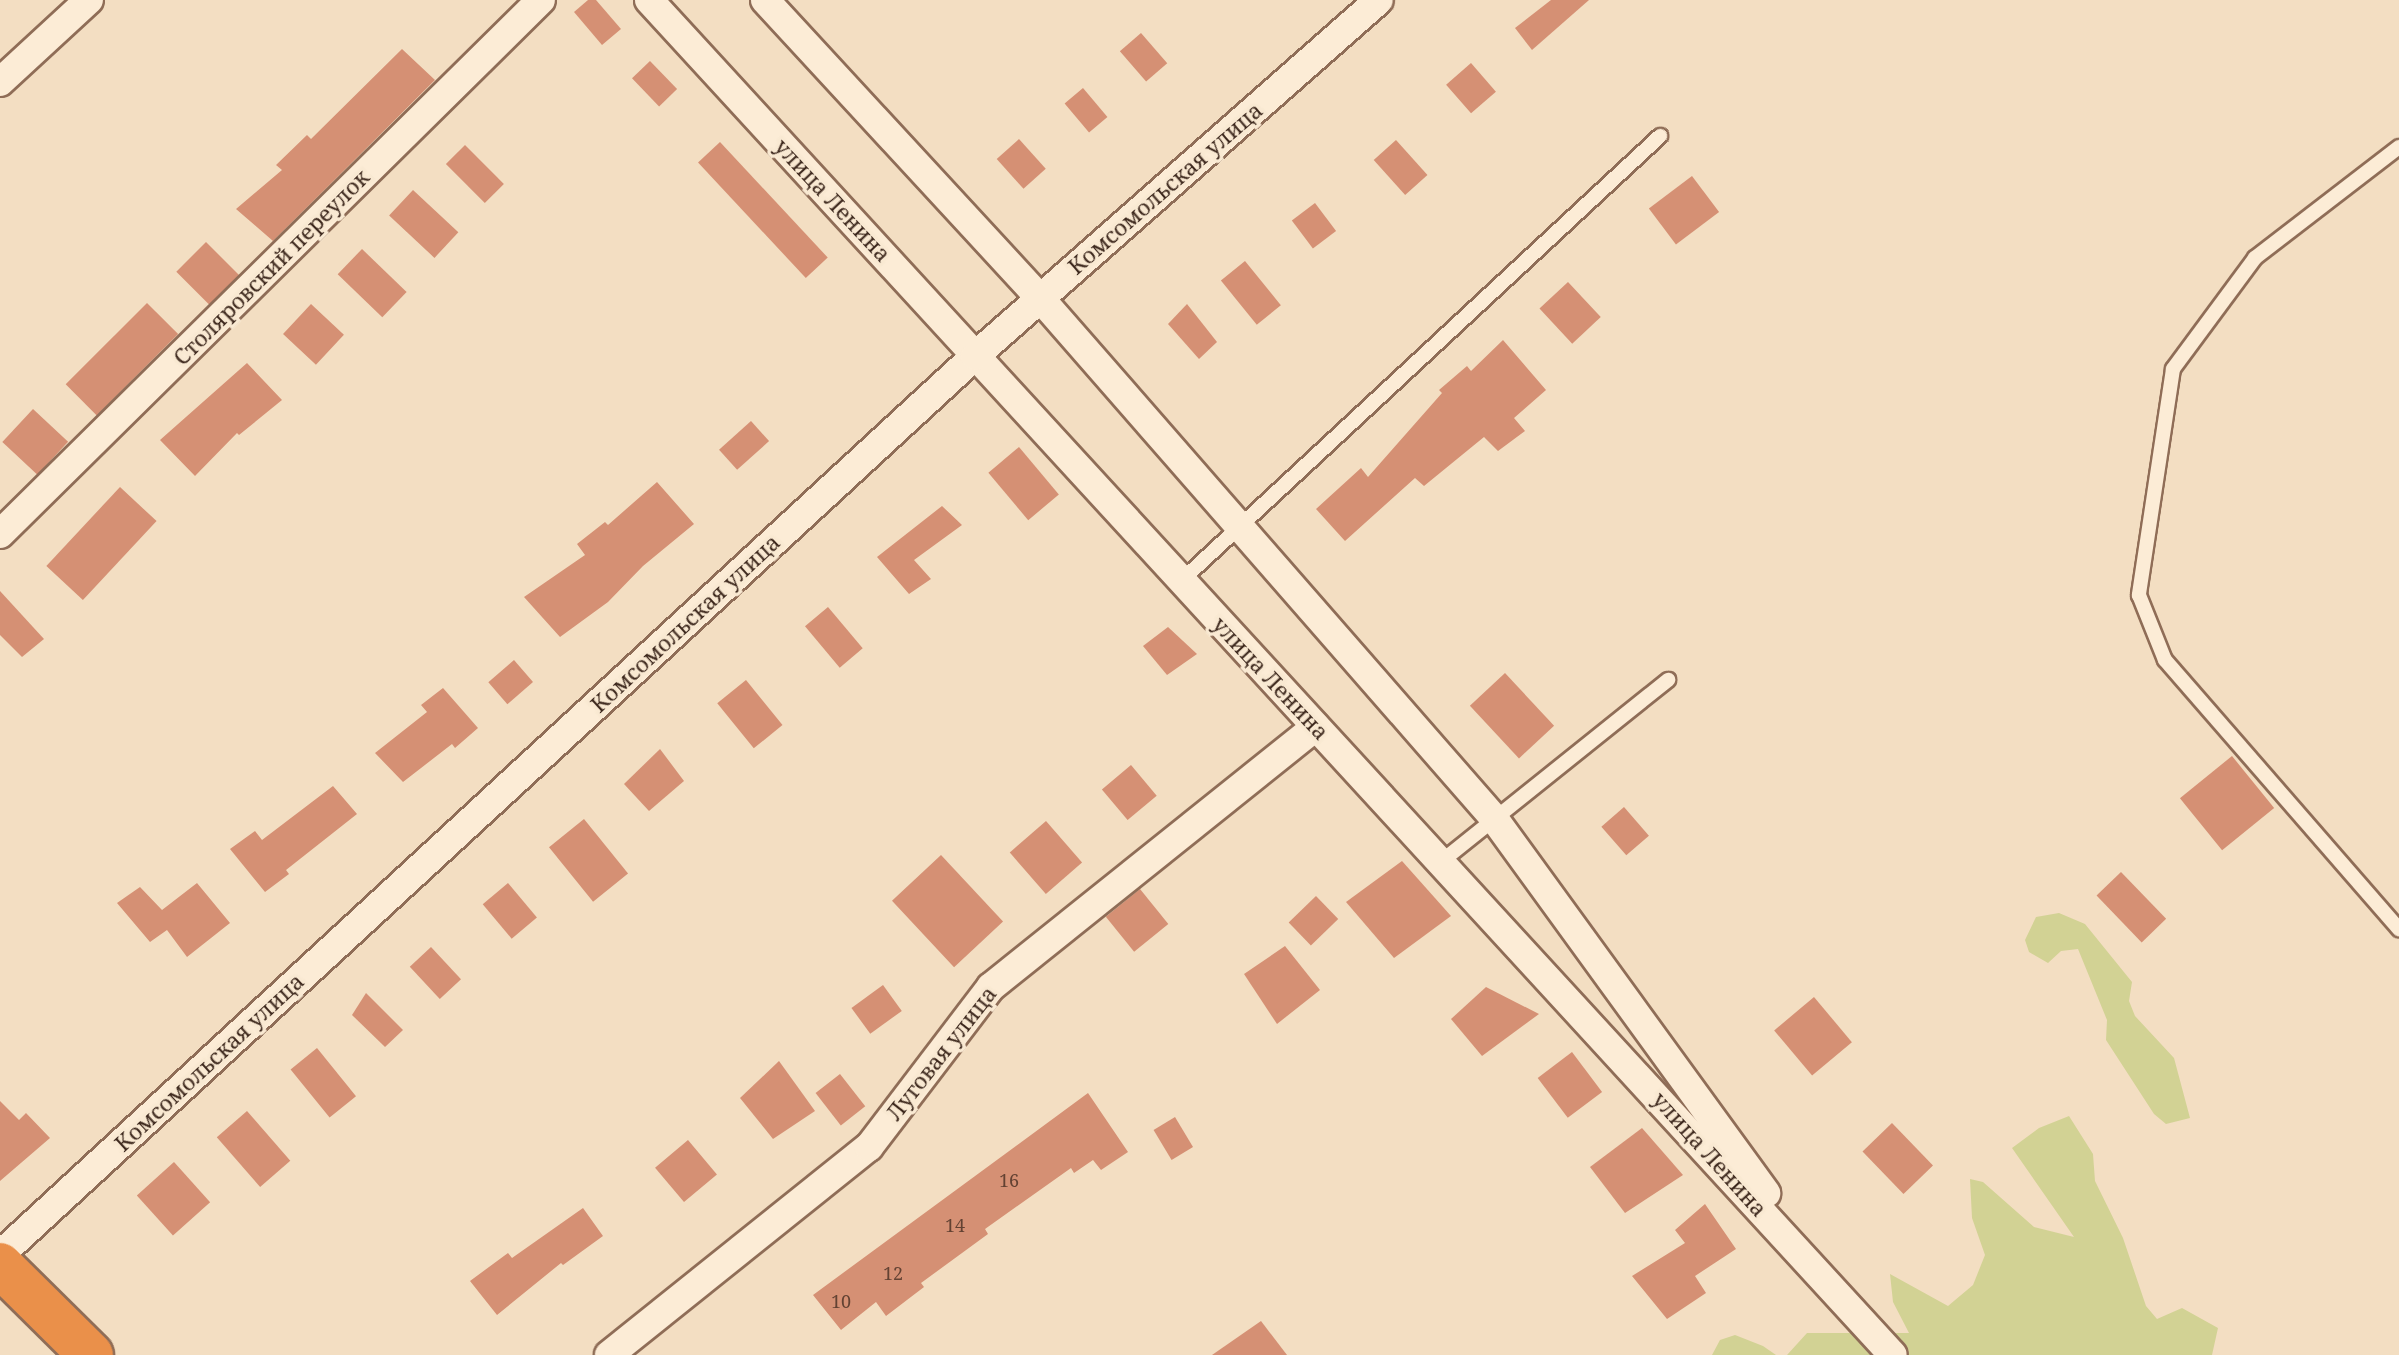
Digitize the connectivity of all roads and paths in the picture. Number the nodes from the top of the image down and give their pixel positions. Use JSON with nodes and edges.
{"nodes":[{"id":1,"x":89,"y":0,"type":"edge"},
{"id":2,"x":541,"y":0,"type":"edge"},
{"id":3,"x":649,"y":0,"type":"edge"},
{"id":4,"x":765,"y":0,"type":"edge"},
{"id":5,"x":1379,"y":0,"type":"edge"},
{"id":6,"x":0,"y":82,"type":"edge"},
{"id":7,"x":1660,"y":136,"type":"dead end"},
{"id":8,"x":2399,"y":147,"type":"edge"},
{"id":9,"x":1040,"y":298,"type":"junction"},
{"id":10,"x":975,"y":356,"type":"junction"},
{"id":11,"x":1239,"y":527,"type":"junction"},
{"id":12,"x":0,"y":534,"type":"edge"},
{"id":13,"x":1181,"y":581,"type":"junction"},
{"id":14,"x":1668,"y":680,"type":"dead end"},
{"id":15,"x":1316,"y":727,"type":"junction"},
{"id":16,"x":1493,"y":817,"type":"junction"},
{"id":17,"x":1442,"y":861,"type":"junction"},
{"id":18,"x":2399,"y":929,"type":"edge"},
{"id":19,"x":0,"y":1255,"type":"edge"},
{"id":20,"x":0,"y":1265,"type":"edge"},
{"id":21,"x":1846,"y":1303,"type":"junction"},
{"id":22,"x":91,"y":1355,"type":"edge"},
{"id":23,"x":609,"y":1355,"type":"edge"},
{"id":24,"x":1893,"y":1355,"type":"edge"}],
"edges":[{"from":1,"to":6,"type":"street"},
{"from":2,"to":12,"type":"street","name":"Столяровский переулок"},
{"from":3,"to":10,"type":"street","name":"улица Ленина"},
{"from":4,"to":9,"type":"street"},
{"from":5,"to":9,"type":"street","name":"Комсомольская улица"},
{"from":7,"to":11,"type":"lane"},
{"from":8,"to":18,"type":"lane"},
{"from":9,"to":10,"type":"street","name":"Комсомольская улица"},
{"from":9,"to":11,"type":"street"},
{"from":10,"to":13,"type":"street","name":"улица Ленина"},
{"from":10,"to":19,"type":"street","name":"Комсомольская улица"},
{"from":11,"to":13,"type":"lane"},
{"from":11,"to":16,"type":"street"},
{"from":13,"to":15,"type":"street","name":"улица Ленина"},
{"from":14,"to":16,"type":"lane"},
{"from":15,"to":17,"type":"street","name":"улица Ленина"},
{"from":15,"to":23,"type":"street","name":"Луговая улица"},
{"from":16,"to":17,"type":"lane"},
{"from":16,"to":21,"type":"street"},
{"from":17,"to":21,"type":"street","name":"улица Ленина"},
{"from":20,"to":22,"type":"highway"},
{"from":21,"to":24,"type":"street","name":"улица Ленина"}]}
